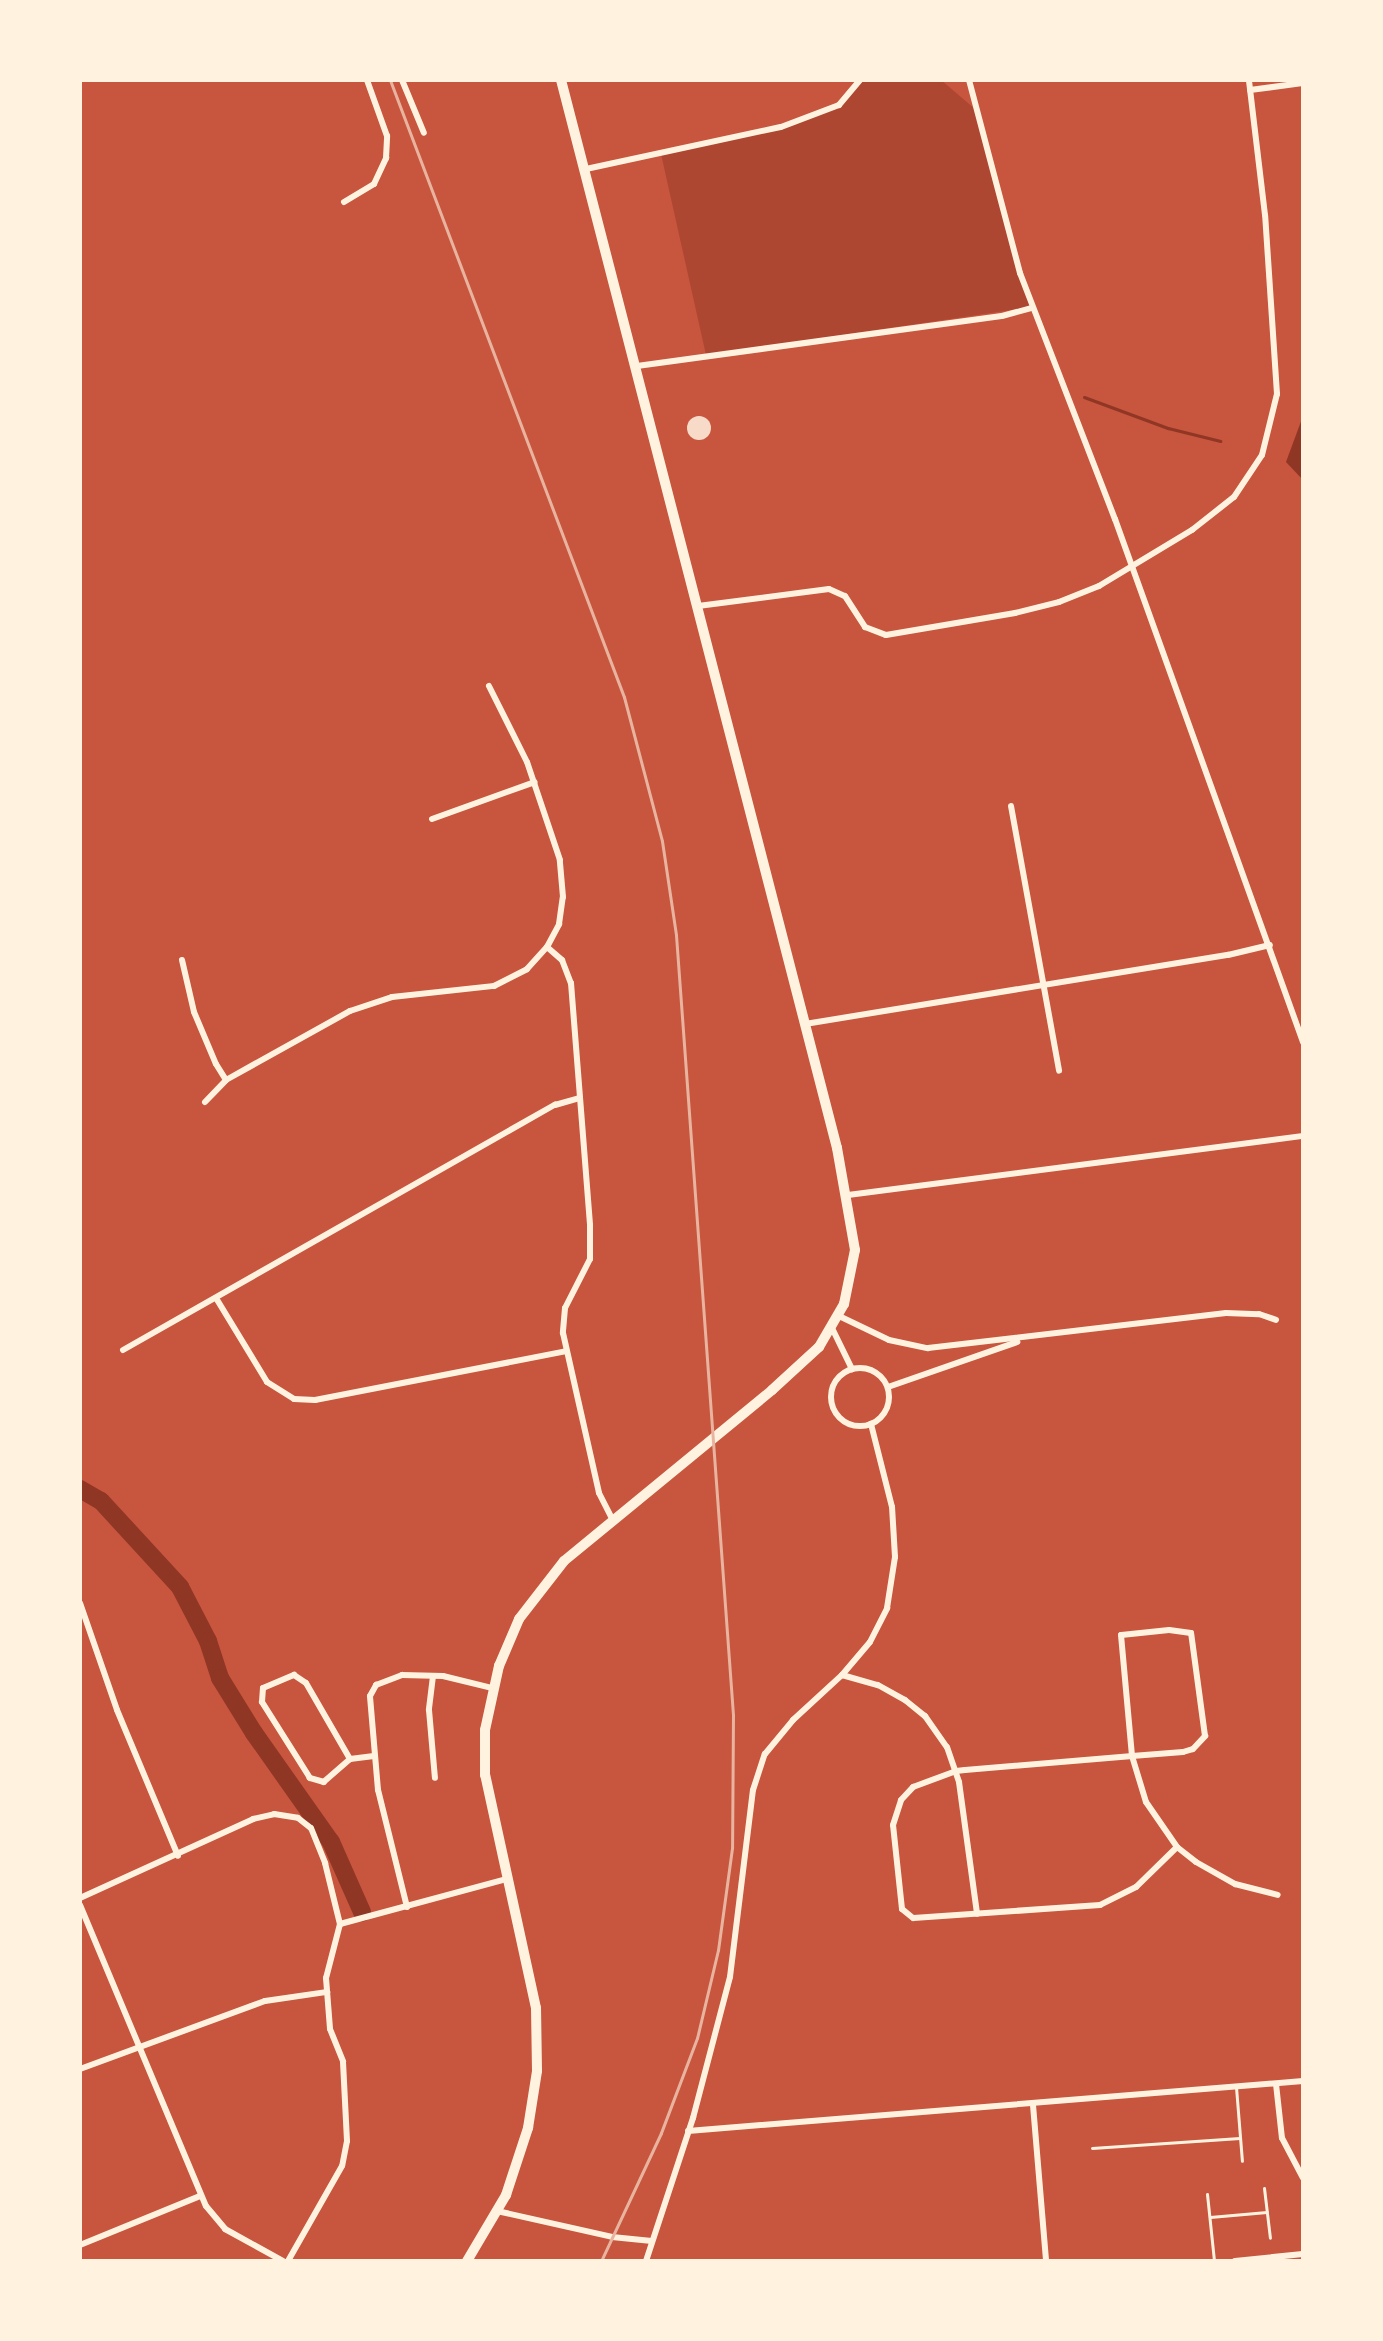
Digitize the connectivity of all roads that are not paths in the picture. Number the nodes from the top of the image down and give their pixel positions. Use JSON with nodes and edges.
{"nodes":[{"id":1,"x":367,"y":80,"type":"edge"},
{"id":2,"x":402,"y":80,"type":"edge"},
{"id":3,"x":561,"y":80,"type":"edge"},
{"id":4,"x":860,"y":80,"type":"edge"},
{"id":5,"x":969,"y":80,"type":"edge"},
{"id":6,"x":1249,"y":80,"type":"edge"},
{"id":7,"x":1303,"y":83,"type":"edge"},
{"id":8,"x":1250,"y":90,"type":"junction"},
{"id":9,"x":424,"y":133,"type":"dead end"},
{"id":10,"x":586,"y":169,"type":"junction"},
{"id":11,"x":344,"y":202,"type":"dead end"},
{"id":12,"x":1032,"y":308,"type":"junction"},
{"id":13,"x":637,"y":366,"type":"junction"},
{"id":14,"x":1132,"y":568,"type":"junction"},
{"id":15,"x":698,"y":606,"type":"junction"},
{"id":16,"x":489,"y":686,"type":"dead end"},
{"id":17,"x":535,"y":782,"type":"junction"},
{"id":18,"x":1011,"y":806,"type":"dead end"},
{"id":19,"x":432,"y":819,"type":"dead end"},
{"id":20,"x":1270,"y":945,"type":"junction"},
{"id":21,"x":547,"y":947,"type":"junction"},
{"id":22,"x":182,"y":960,"type":"dead end"},
{"id":23,"x":1045,"y":984,"type":"junction"},
{"id":24,"x":805,"y":1024,"type":"junction"},
{"id":25,"x":1303,"y":1042,"type":"edge"},
{"id":26,"x":1059,"y":1071,"type":"dead end"},
{"id":27,"x":226,"y":1080,"type":"junction"},
{"id":28,"x":580,"y":1098,"type":"junction"},
{"id":29,"x":205,"y":1102,"type":"dead end"},
{"id":30,"x":1303,"y":1136,"type":"edge"},
{"id":31,"x":848,"y":1195,"type":"junction"},
{"id":32,"x":216,"y":1298,"type":"junction"},
{"id":33,"x":839,"y":1316,"type":"junction"},
{"id":34,"x":1276,"y":1320,"type":"dead end"},
{"id":35,"x":832,"y":1328,"type":"junction"},
{"id":36,"x":1032,"y":1337,"type":"junction"},
{"id":37,"x":123,"y":1350,"type":"dead end"},
{"id":38,"x":566,"y":1351,"type":"junction"},
{"id":39,"x":852,"y":1369,"type":"junction"},
{"id":40,"x":888,"y":1387,"type":"junction"},
{"id":41,"x":871,"y":1424,"type":"junction"},
{"id":42,"x":612,"y":1519,"type":"junction"},
{"id":43,"x":80,"y":1603,"type":"edge"},
{"id":44,"x":842,"y":1675,"type":"junction"},
{"id":45,"x":433,"y":1676,"type":"junction"},
{"id":46,"x":492,"y":1688,"type":"junction"},
{"id":47,"x":374,"y":1756,"type":"junction"},
{"id":48,"x":1132,"y":1756,"type":"junction"},
{"id":49,"x":350,"y":1759,"type":"junction"},
{"id":50,"x":956,"y":1771,"type":"junction"},
{"id":51,"x":435,"y":1778,"type":"dead end"},
{"id":52,"x":1177,"y":1847,"type":"junction"},
{"id":53,"x":178,"y":1856,"type":"junction"},
{"id":54,"x":507,"y":1879,"type":"junction"},
{"id":55,"x":1278,"y":1895,"type":"dead end"},
{"id":56,"x":80,"y":1898,"type":"edge"},
{"id":57,"x":80,"y":1905,"type":"edge"},
{"id":58,"x":407,"y":1907,"type":"junction"},
{"id":59,"x":977,"y":1914,"type":"junction"},
{"id":60,"x":340,"y":1924,"type":"junction"},
{"id":61,"x":327,"y":1992,"type":"junction"},
{"id":62,"x":138,"y":2045,"type":"junction"},
{"id":63,"x":80,"y":2069,"type":"edge"},
{"id":64,"x":1303,"y":2081,"type":"edge"},
{"id":65,"x":1276,"y":2084,"type":"junction"},
{"id":66,"x":1236,"y":2087,"type":"junction"},
{"id":67,"x":1033,"y":2105,"type":"junction"},
{"id":68,"x":688,"y":2131,"type":"junction"},
{"id":69,"x":1240,"y":2138,"type":"junction"},
{"id":70,"x":1092,"y":2148,"type":"dead end"},
{"id":71,"x":1242,"y":2161,"type":"dead end"},
{"id":72,"x":1303,"y":2178,"type":"edge"},
{"id":73,"x":1264,"y":2188,"type":"dead end"},
{"id":74,"x":1207,"y":2194,"type":"dead end"},
{"id":75,"x":200,"y":2196,"type":"junction"},
{"id":76,"x":497,"y":2211,"type":"junction"},
{"id":77,"x":1267,"y":2212,"type":"junction"},
{"id":78,"x":1210,"y":2217,"type":"junction"},
{"id":79,"x":1270,"y":2238,"type":"dead end"},
{"id":80,"x":652,"y":2241,"type":"junction"},
{"id":81,"x":80,"y":2245,"type":"edge"},
{"id":82,"x":1303,"y":2254,"type":"edge"},
{"id":83,"x":285,"y":2261,"type":"edge"},
{"id":84,"x":467,"y":2261,"type":"edge"},
{"id":85,"x":646,"y":2261,"type":"edge"},
{"id":86,"x":1046,"y":2261,"type":"edge"},
{"id":87,"x":1214,"y":2261,"type":"edge"},
{"id":88,"x":1235,"y":2261,"type":"edge"}],
"edges":[{"from":1,"to":11,"type":"street"},
{"from":2,"to":9,"type":"street"},
{"from":3,"to":10,"type":"main road"},
{"from":4,"to":10,"type":"street"},
{"from":5,"to":12,"type":"street"},
{"from":6,"to":8,"type":"street"},
{"from":7,"to":8,"type":"street"},
{"from":8,"to":14,"type":"street"},
{"from":10,"to":13,"type":"main road"},
{"from":12,"to":13,"type":"street"},
{"from":12,"to":14,"type":"street"},
{"from":13,"to":15,"type":"main road"},
{"from":14,"to":15,"type":"street"},
{"from":14,"to":20,"type":"street"},
{"from":15,"to":24,"type":"main road"},
{"from":16,"to":17,"type":"street"},
{"from":17,"to":19,"type":"street"},
{"from":17,"to":21,"type":"street"},
{"from":18,"to":23,"type":"street"},
{"from":20,"to":23,"type":"street"},
{"from":20,"to":25,"type":"street"},
{"from":21,"to":27,"type":"street"},
{"from":21,"to":28,"type":"street"},
{"from":22,"to":27,"type":"street"},
{"from":23,"to":24,"type":"street"},
{"from":23,"to":26,"type":"street"},
{"from":24,"to":31,"type":"main road"},
{"from":27,"to":29,"type":"street"},
{"from":28,"to":32,"type":"street"},
{"from":28,"to":38,"type":"street"},
{"from":30,"to":31,"type":"street"},
{"from":31,"to":33,"type":"main road"},
{"from":32,"to":37,"type":"street"},
{"from":32,"to":38,"type":"street"},
{"from":33,"to":35,"type":"main road"},
{"from":33,"to":36,"type":"street"},
{"from":34,"to":36,"type":"street"},
{"from":35,"to":39,"type":"street"},
{"from":35,"to":42,"type":"main road"},
{"from":36,"to":40,"type":"street"},
{"from":38,"to":42,"type":"street"},
{"from":39,"to":40,"type":"street"},
{"from":39,"to":41,"type":"street"},
{"from":40,"to":41,"type":"street"},
{"from":41,"to":44,"type":"street"},
{"from":42,"to":46,"type":"main road"},
{"from":43,"to":53,"type":"street"},
{"from":44,"to":50,"type":"street"},
{"from":44,"to":68,"type":"street"},
{"from":45,"to":46,"type":"street"},
{"from":45,"to":47,"type":"street"},
{"from":45,"to":51,"type":"street"},
{"from":46,"to":54,"type":"main road"},
{"from":47,"to":49,"type":"street"},
{"from":47,"to":58,"type":"street"},
{"from":48,"to":48,"type":"street"},
{"from":48,"to":50,"type":"street"},
{"from":48,"to":52,"type":"street"},
{"from":49,"to":49,"type":"street"},
{"from":50,"to":59,"type":"street"},
{"from":50,"to":59,"type":"street"},
{"from":52,"to":55,"type":"street"},
{"from":52,"to":59,"type":"street"},
{"from":53,"to":56,"type":"street"},
{"from":53,"to":60,"type":"street"},
{"from":54,"to":58,"type":"street"},
{"from":54,"to":76,"type":"main road"},
{"from":57,"to":62,"type":"street"},
{"from":58,"to":60,"type":"street"},
{"from":60,"to":61,"type":"street"},
{"from":61,"to":62,"type":"street"},
{"from":61,"to":83,"type":"street"},
{"from":62,"to":63,"type":"street"},
{"from":62,"to":75,"type":"street"},
{"from":64,"to":65,"type":"street"},
{"from":65,"to":66,"type":"street"},
{"from":65,"to":72,"type":"street"},
{"from":66,"to":67,"type":"street"},
{"from":66,"to":69,"type":"lane"},
{"from":67,"to":68,"type":"street"},
{"from":67,"to":86,"type":"street"},
{"from":68,"to":80,"type":"street"},
{"from":69,"to":70,"type":"lane"},
{"from":69,"to":71,"type":"lane"},
{"from":73,"to":77,"type":"lane"},
{"from":74,"to":78,"type":"lane"},
{"from":75,"to":81,"type":"street"},
{"from":75,"to":83,"type":"street"},
{"from":76,"to":80,"type":"street"},
{"from":76,"to":84,"type":"main road"},
{"from":77,"to":78,"type":"lane"},
{"from":77,"to":79,"type":"lane"},
{"from":78,"to":87,"type":"lane"},
{"from":80,"to":85,"type":"street"},
{"from":82,"to":88,"type":"street"}]}
